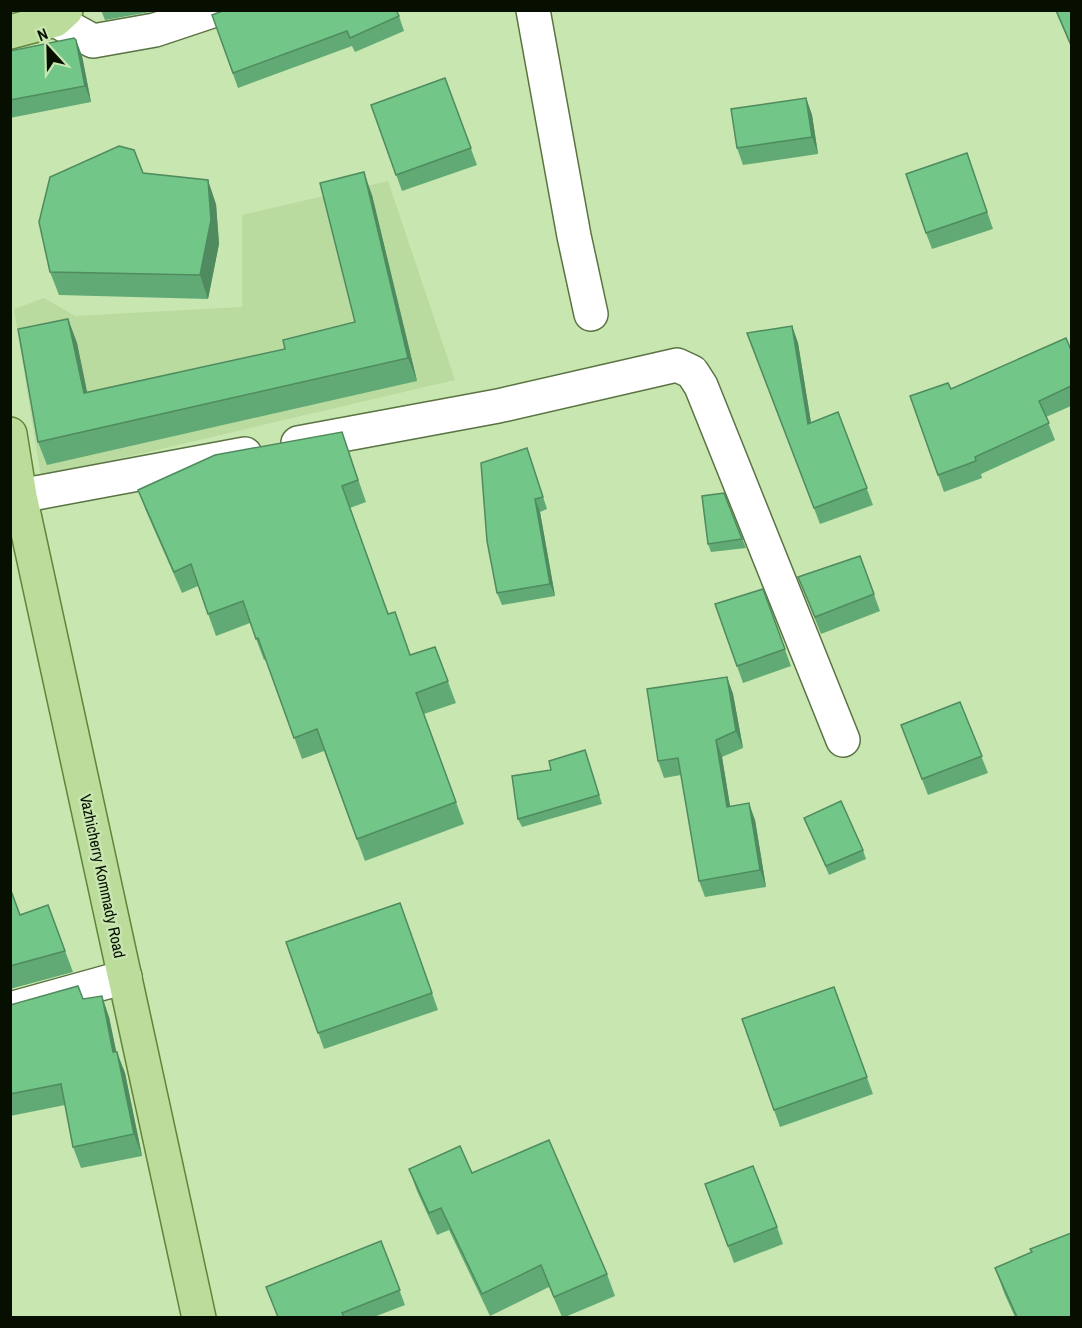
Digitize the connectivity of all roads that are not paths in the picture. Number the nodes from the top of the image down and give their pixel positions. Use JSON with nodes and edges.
{"nodes":[{"id":1,"x":215,"y":10,"type":"edge"},
{"id":2,"x":533,"y":10,"type":"edge"},
{"id":3,"x":61,"y":15,"type":"edge"},
{"id":4,"x":10,"y":32,"type":"edge"},
{"id":5,"x":591,"y":314,"type":"dead end"},
{"id":6,"x":10,"y":434,"type":"edge"},
{"id":7,"x":20,"y":496,"type":"junction"},
{"id":8,"x":843,"y":740,"type":"dead end"},
{"id":9,"x":125,"y":977,"type":"junction"},
{"id":10,"x":10,"y":1008,"type":"edge"},
{"id":11,"x":199,"y":1317,"type":"edge"}],
"edges":[{"from":1,"to":3,"type":"street"},
{"from":2,"to":5,"type":"street"},
{"from":3,"to":4,"type":"main road"},
{"from":6,"to":7,"type":"main road","name":"Vazhicherry Kommady Road"},
{"from":7,"to":8,"type":"street"},
{"from":7,"to":9,"type":"main road","name":"Vazhicherry Kommady Road"},
{"from":9,"to":10,"type":"street"},
{"from":9,"to":11,"type":"main road","name":"Vazhicherry Kommady Road"}]}
